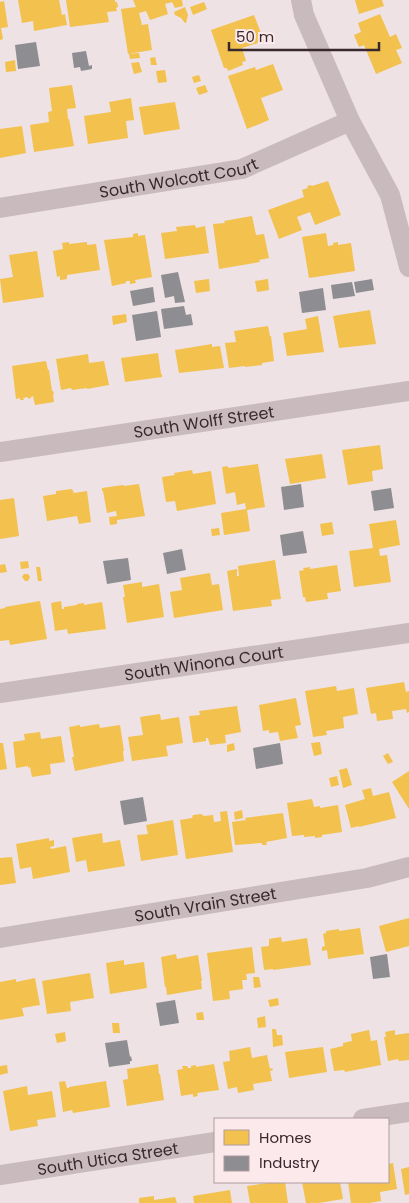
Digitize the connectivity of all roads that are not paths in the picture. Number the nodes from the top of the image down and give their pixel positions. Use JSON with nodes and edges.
{"nodes":[{"id":1,"x":301,"y":0,"type":"edge"},
{"id":2,"x":350,"y":121,"type":"junction"},
{"id":3,"x":0,"y":208,"type":"edge"},
{"id":4,"x":409,"y":267,"type":"edge"},
{"id":5,"x":409,"y":391,"type":"edge"},
{"id":6,"x":0,"y":452,"type":"edge"},
{"id":7,"x":409,"y":633,"type":"edge"},
{"id":8,"x":0,"y":693,"type":"edge"},
{"id":9,"x":409,"y":867,"type":"edge"},
{"id":10,"x":0,"y":938,"type":"edge"},
{"id":11,"x":409,"y":1112,"type":"edge"},
{"id":12,"x":370,"y":1118,"type":"edge"},
{"id":13,"x":214,"y":1142,"type":"edge"},
{"id":14,"x":0,"y":1175,"type":"edge"}],
"edges":[{"from":1,"to":2,"type":"street"},
{"from":2,"to":3,"type":"street","name":"South Wolcott Court"},
{"from":2,"to":4,"type":"street"},
{"from":5,"to":6,"type":"street","name":"South Wolff Street"},
{"from":7,"to":8,"type":"street","name":"South Winona Court"},
{"from":9,"to":10,"type":"street","name":"South Vrain Street"},
{"from":11,"to":12,"type":"street"},
{"from":13,"to":14,"type":"street","name":"South Utica Street"}]}
